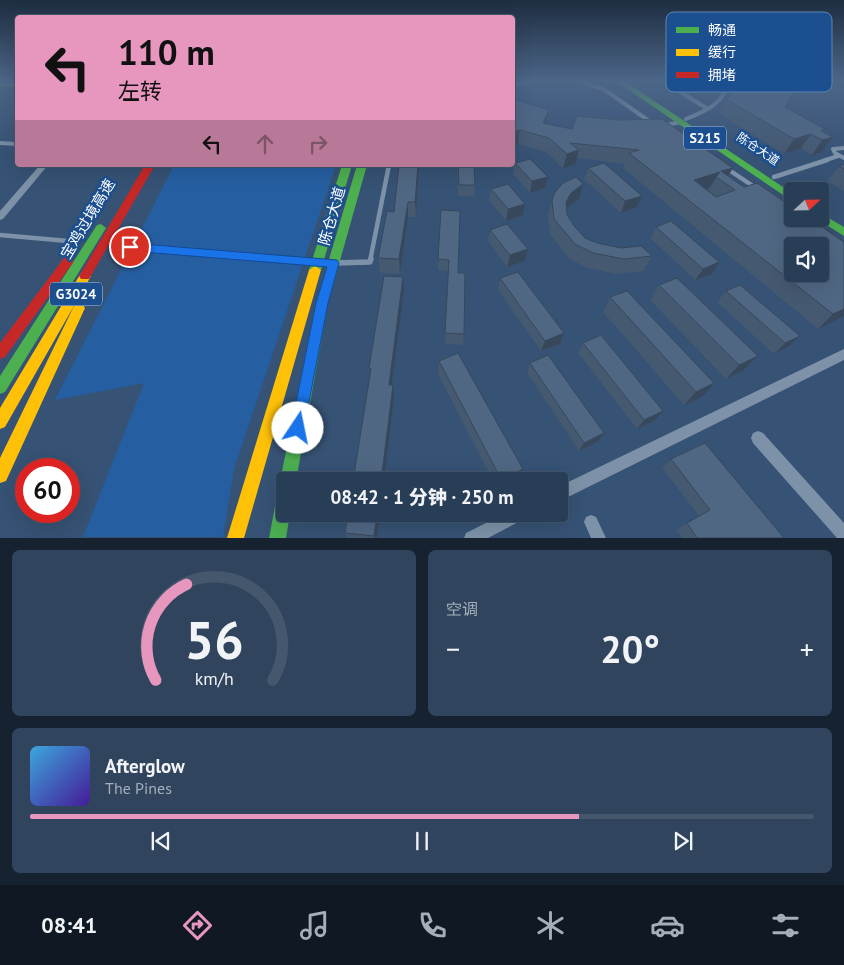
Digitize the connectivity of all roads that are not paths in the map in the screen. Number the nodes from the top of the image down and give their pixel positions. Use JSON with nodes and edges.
{"nodes":[{"id":1,"x":626,"y":105,"type":"edge"},
{"id":2,"x":653,"y":105,"type":"edge"},
{"id":3,"x":659,"y":105,"type":"edge"},
{"id":4,"x":700,"y":105,"type":"edge"},
{"id":5,"x":714,"y":105,"type":"edge"},
{"id":6,"x":708,"y":110,"type":"junction"},
{"id":7,"x":680,"y":124,"type":"junction"},
{"id":8,"x":666,"y":125,"type":"junction"},
{"id":9,"x":658,"y":128,"type":"junction"},
{"id":10,"x":666,"y":133,"type":"edge"},
{"id":11,"x":0,"y":143,"type":"edge"},
{"id":12,"x":15,"y":144,"type":"edge"},
{"id":13,"x":844,"y":148,"type":"edge"},
{"id":14,"x":838,"y":156,"type":"junction"},
{"id":15,"x":844,"y":158,"type":"edge"},
{"id":16,"x":718,"y":162,"type":"edge"},
{"id":17,"x":42,"y":167,"type":"edge"},
{"id":18,"x":137,"y":167,"type":"edge"},
{"id":19,"x":149,"y":167,"type":"edge"},
{"id":20,"x":346,"y":167,"type":"edge"},
{"id":21,"x":361,"y":167,"type":"edge"},
{"id":22,"x":388,"y":167,"type":"edge"},
{"id":23,"x":774,"y":177,"type":"junction"},
{"id":24,"x":784,"y":183,"type":"edge"},
{"id":25,"x":784,"y":192,"type":"edge"},
{"id":26,"x":762,"y":193,"type":"edge"},
{"id":27,"x":124,"y":213,"type":"junction"},
{"id":28,"x":829,"y":213,"type":"edge"},
{"id":29,"x":109,"y":216,"type":"junction"},
{"id":30,"x":0,"y":217,"type":"edge"},
{"id":31,"x":829,"y":222,"type":"edge"},
{"id":32,"x":844,"y":223,"type":"edge"},
{"id":33,"x":844,"y":232,"type":"edge"},
{"id":34,"x":0,"y":234,"type":"edge"},
{"id":35,"x":68,"y":241,"type":"dead end"},
{"id":36,"x":130,"y":247,"type":"dead end"},
{"id":37,"x":318,"y":262,"type":"junction"},
{"id":38,"x":334,"y":263,"type":"junction"},
{"id":39,"x":0,"y":353,"type":"edge"},
{"id":40,"x":844,"y":354,"type":"edge"},
{"id":41,"x":0,"y":388,"type":"edge"},
{"id":42,"x":0,"y":422,"type":"edge"},
{"id":43,"x":758,"y":438,"type":"dead end"},
{"id":44,"x":290,"y":472,"type":"edge"},
{"id":45,"x":0,"y":475,"type":"edge"},
{"id":46,"x":568,"y":490,"type":"edge"},
{"id":47,"x":280,"y":522,"type":"edge"},
{"id":48,"x":503,"y":522,"type":"edge"},
{"id":49,"x":590,"y":522,"type":"dead end"},
{"id":50,"x":844,"y":534,"type":"edge"},
{"id":51,"x":235,"y":538,"type":"edge"},
{"id":52,"x":277,"y":538,"type":"edge"},
{"id":53,"x":470,"y":538,"type":"edge"},
{"id":54,"x":599,"y":538,"type":"edge"}],
"edges":[{"from":1,"to":9,"type":"lane"},
{"from":2,"to":7,"type":"main road","name":"陈仓大道","number":"S215"},
{"from":3,"to":7,"type":"main road","name":"陈仓大道","number":"S215"},
{"from":4,"to":6,"type":"lane"},
{"from":5,"to":6,"type":"lane"},
{"from":6,"to":7,"type":"lane"},
{"from":7,"to":8,"type":"lane"},
{"from":7,"to":8,"type":"lane"},
{"from":7,"to":23,"type":"main road","name":"陈仓大道","number":"S215"},
{"from":7,"to":25,"type":"main road","name":"陈仓大道","number":"S215"},
{"from":8,"to":9,"type":"lane"},
{"from":9,"to":10,"type":"lane"},
{"from":11,"to":12,"type":"street"},
{"from":13,"to":14,"type":"lane"},
{"from":14,"to":15,"type":"lane"},
{"from":14,"to":23,"type":"lane"},
{"from":16,"to":26,"type":"lane"},
{"from":17,"to":30,"type":"street"},
{"from":18,"to":29,"type":"main road","name":"宝鸡过境高速","number":"G3024"},
{"from":19,"to":27,"type":"main road","name":"宝鸡过境高速","number":"G3024"},
{"from":20,"to":37,"type":"main road"},
{"from":21,"to":38,"type":"main road","name":"陈仓大道"},
{"from":22,"to":38,"type":"lane"},
{"from":23,"to":24,"type":"main road","name":"陈仓大道","number":"S215"},
{"from":27,"to":42,"type":"main road","name":"宝鸡过境高速","number":"G3024"},
{"from":27,"to":45,"type":"main road"},
{"from":28,"to":32,"type":"main road"},
{"from":29,"to":39,"type":"main road"},
{"from":29,"to":41,"type":"main road","name":"宝鸡过境高速","number":"G3024"},
{"from":31,"to":33,"type":"main road"},
{"from":34,"to":35,"type":"lane"},
{"from":36,"to":37,"type":"lane"},
{"from":37,"to":38,"type":"lane"},
{"from":37,"to":51,"type":"main road"},
{"from":38,"to":44,"type":"main road","name":"陈仓大道"},
{"from":40,"to":46,"type":"street"},
{"from":43,"to":50,"type":"street"},
{"from":47,"to":52,"type":"main road"},
{"from":48,"to":53,"type":"street"},
{"from":49,"to":54,"type":"street"}]}
